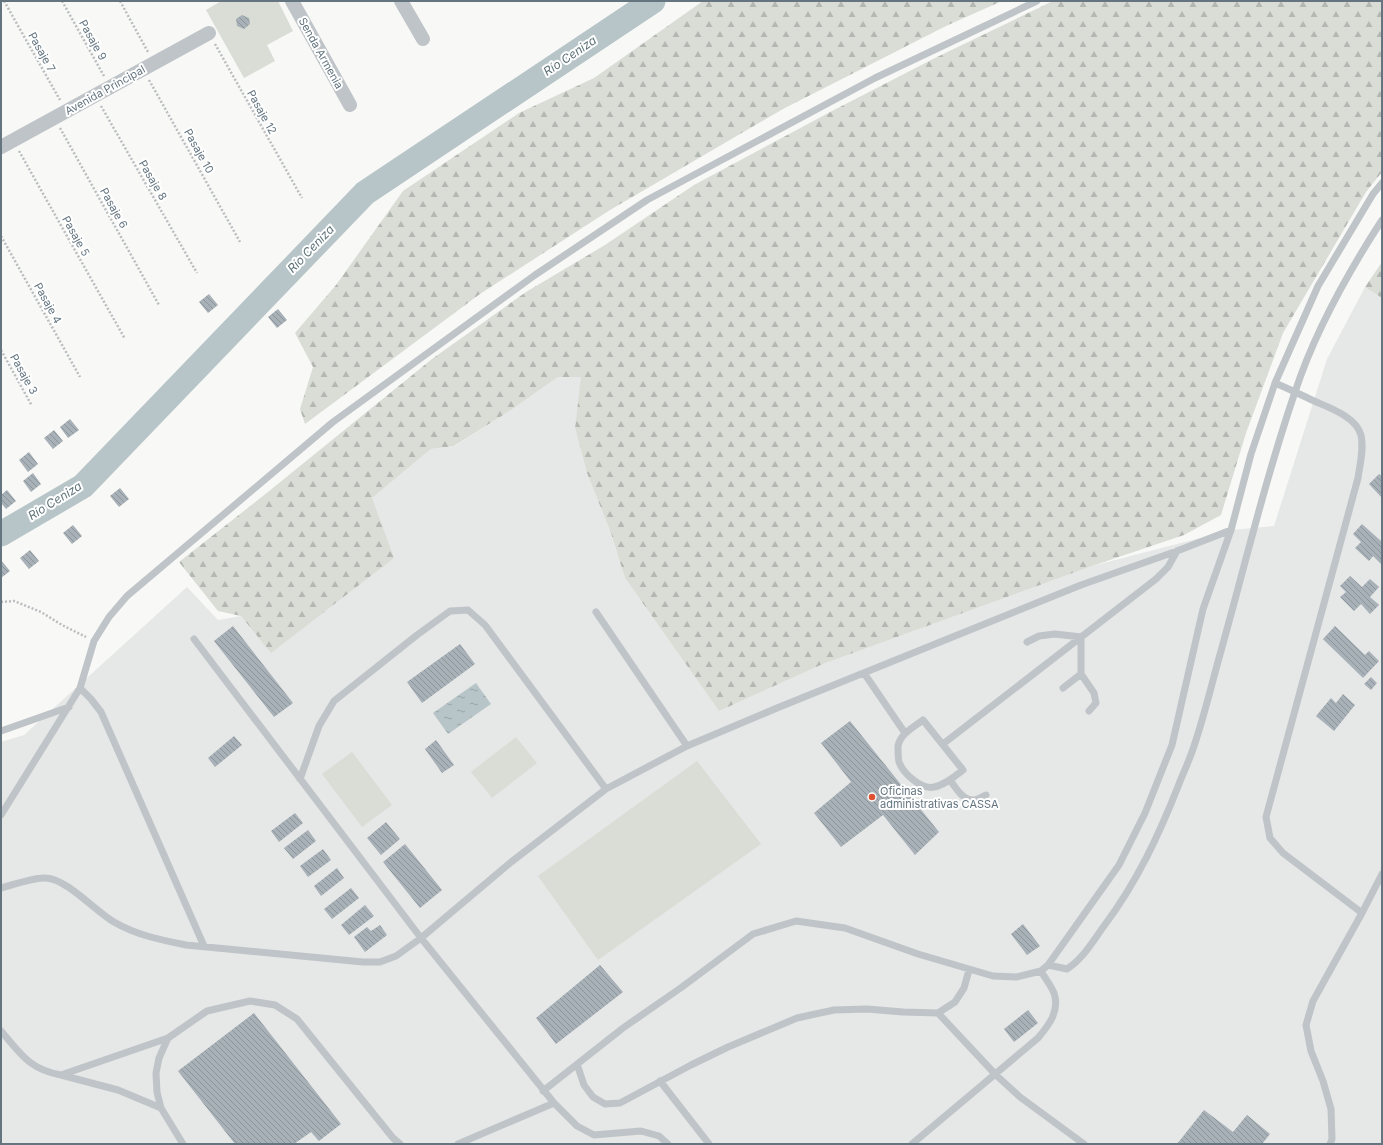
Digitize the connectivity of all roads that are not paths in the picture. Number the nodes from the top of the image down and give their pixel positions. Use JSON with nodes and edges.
{"nodes":[{"id":1,"x":292,"y":1,"type":"edge"},
{"id":2,"x":402,"y":1,"type":"edge"},
{"id":3,"x":1036,"y":1,"type":"edge"},
{"id":4,"x":209,"y":33,"type":"road end"},
{"id":5,"x":423,"y":39,"type":"dead end"},
{"id":6,"x":350,"y":105,"type":"dead end"},
{"id":7,"x":4,"y":144,"type":"edge"},
{"id":8,"x":1382,"y":183,"type":"edge"},
{"id":9,"x":1382,"y":220,"type":"edge"},
{"id":10,"x":1275,"y":383,"type":"junction"},
{"id":11,"x":1295,"y":392,"type":"junction"},
{"id":12,"x":1231,"y":530,"type":"junction"},
{"id":13,"x":1177,"y":551,"type":"junction"},
{"id":14,"x":596,"y":612,"type":"dead end"},
{"id":15,"x":1081,"y":637,"type":"junction"},
{"id":16,"x":194,"y":639,"type":"dead end"},
{"id":17,"x":1027,"y":642,"type":"dead end"},
{"id":18,"x":864,"y":673,"type":"junction"},
{"id":19,"x":1081,"y":674,"type":"junction"},
{"id":20,"x":80,"y":688,"type":"junction"},
{"id":21,"x":1063,"y":688,"type":"dead end"},
{"id":22,"x":69,"y":707,"type":"junction"},
{"id":23,"x":1089,"y":711,"type":"dead end"},
{"id":24,"x":1,"y":731,"type":"edge"},
{"id":25,"x":905,"y":733,"type":"junction"},
{"id":26,"x":943,"y":744,"type":"junction"},
{"id":27,"x":687,"y":746,"type":"junction"},
{"id":28,"x":300,"y":779,"type":"junction"},
{"id":29,"x":950,"y":780,"type":"junction"},
{"id":30,"x":606,"y":789,"type":"junction"},
{"id":31,"x":986,"y":795,"type":"dead end"},
{"id":32,"x":1,"y":815,"type":"edge"},
{"id":33,"x":1382,"y":874,"type":"edge"},
{"id":34,"x":1,"y":888,"type":"edge"},
{"id":35,"x":1362,"y":913,"type":"junction"},
{"id":36,"x":421,"y":938,"type":"junction"},
{"id":37,"x":204,"y":946,"type":"junction"},
{"id":38,"x":1048,"y":965,"type":"junction"},
{"id":39,"x":969,"y":970,"type":"junction"},
{"id":40,"x":1041,"y":971,"type":"junction"},
{"id":41,"x":938,"y":1013,"type":"junction"},
{"id":42,"x":1,"y":1031,"type":"edge"},
{"id":43,"x":168,"y":1038,"type":"junction"},
{"id":44,"x":577,"y":1064,"type":"junction"},
{"id":45,"x":996,"y":1074,"type":"junction"},
{"id":46,"x":61,"y":1075,"type":"junction"},
{"id":47,"x":660,"y":1081,"type":"junction"},
{"id":48,"x":543,"y":1091,"type":"junction"},
{"id":49,"x":554,"y":1102,"type":"junction"},
{"id":50,"x":161,"y":1108,"type":"junction"},
{"id":51,"x":183,"y":1144,"type":"edge"},
{"id":52,"x":400,"y":1144,"type":"edge"},
{"id":53,"x":458,"y":1144,"type":"edge"},
{"id":54,"x":668,"y":1144,"type":"edge"},
{"id":55,"x":709,"y":1144,"type":"edge"},
{"id":56,"x":912,"y":1144,"type":"edge"},
{"id":57,"x":1084,"y":1144,"type":"edge"},
{"id":58,"x":1330,"y":1144,"type":"edge"}],
"edges":[{"from":1,"to":6,"type":"street","name":"Senda Armenia"},
{"from":2,"to":5,"type":"street"},
{"from":3,"to":20,"type":"lane"},
{"from":4,"to":7,"type":"street","name":"Avenida Principal"},
{"from":8,"to":10,"type":"lane"},
{"from":9,"to":11,"type":"lane"},
{"from":10,"to":11,"type":"lane"},
{"from":10,"to":12,"type":"lane"},
{"from":11,"to":35,"type":"lane"},
{"from":11,"to":38,"type":"lane"},
{"from":12,"to":13,"type":"lane"},
{"from":12,"to":38,"type":"lane"},
{"from":13,"to":15,"type":"lane"},
{"from":13,"to":18,"type":"lane"},
{"from":14,"to":27,"type":"lane"},
{"from":15,"to":17,"type":"lane"},
{"from":15,"to":19,"type":"lane"},
{"from":15,"to":26,"type":"lane"},
{"from":16,"to":28,"type":"lane"},
{"from":18,"to":25,"type":"lane"},
{"from":18,"to":27,"type":"lane"},
{"from":19,"to":21,"type":"lane"},
{"from":19,"to":23,"type":"lane"},
{"from":20,"to":22,"type":"lane"},
{"from":20,"to":37,"type":"lane"},
{"from":22,"to":24,"type":"lane"},
{"from":22,"to":32,"type":"lane"},
{"from":25,"to":26,"type":"lane"},
{"from":25,"to":29,"type":"lane"},
{"from":26,"to":29,"type":"lane"},
{"from":27,"to":30,"type":"lane"},
{"from":28,"to":30,"type":"lane"},
{"from":28,"to":36,"type":"lane"},
{"from":29,"to":31,"type":"lane"},
{"from":30,"to":36,"type":"lane"},
{"from":33,"to":35,"type":"lane"},
{"from":34,"to":37,"type":"lane"},
{"from":35,"to":58,"type":"lane"},
{"from":36,"to":37,"type":"lane"},
{"from":36,"to":48,"type":"lane"},
{"from":38,"to":40,"type":"lane"},
{"from":39,"to":40,"type":"lane"},
{"from":39,"to":41,"type":"lane"},
{"from":39,"to":44,"type":"lane"},
{"from":40,"to":45,"type":"lane"},
{"from":41,"to":45,"type":"lane"},
{"from":41,"to":47,"type":"lane"},
{"from":42,"to":46,"type":"lane"},
{"from":43,"to":46,"type":"lane"},
{"from":43,"to":50,"type":"lane"},
{"from":43,"to":52,"type":"lane"},
{"from":44,"to":47,"type":"lane"},
{"from":44,"to":48,"type":"lane"},
{"from":45,"to":56,"type":"lane"},
{"from":45,"to":57,"type":"lane"},
{"from":46,"to":50,"type":"lane"},
{"from":47,"to":55,"type":"lane"},
{"from":48,"to":49,"type":"lane"},
{"from":49,"to":53,"type":"lane"},
{"from":49,"to":54,"type":"lane"},
{"from":50,"to":51,"type":"lane"}]}
